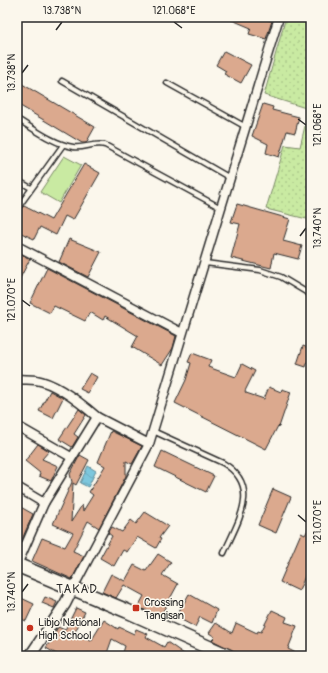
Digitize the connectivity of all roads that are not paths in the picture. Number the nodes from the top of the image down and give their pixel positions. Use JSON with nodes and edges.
{"nodes":[{"id":1,"x":279,"y":17,"type":"edge"},
{"id":2,"x":62,"y":81,"type":"dead end"},
{"id":3,"x":167,"y":83,"type":"dead end"},
{"id":4,"x":17,"y":119,"type":"edge"},
{"id":5,"x":247,"y":128,"type":"junction"},
{"id":6,"x":63,"y":145,"type":"junction"},
{"id":7,"x":230,"y":178,"type":"junction"},
{"id":8,"x":17,"y":180,"type":"edge"},
{"id":9,"x":31,"y":188,"type":"junction"},
{"id":10,"x":221,"y":208,"type":"junction"},
{"id":11,"x":17,"y":210,"type":"edge"},
{"id":12,"x":17,"y":246,"type":"edge"},
{"id":13,"x":204,"y":263,"type":"junction"},
{"id":14,"x":311,"y":295,"type":"edge"},
{"id":15,"x":182,"y":333,"type":"junction"},
{"id":16,"x":17,"y":379,"type":"edge"},
{"id":17,"x":97,"y":416,"type":"junction"},
{"id":18,"x":17,"y":426,"type":"edge"},
{"id":19,"x":153,"y":431,"type":"junction"},
{"id":20,"x":149,"y":444,"type":"junction"},
{"id":21,"x":71,"y":457,"type":"junction"},
{"id":22,"x":17,"y":487,"type":"edge"},
{"id":23,"x":44,"y":503,"type":"junction"},
{"id":24,"x":224,"y":553,"type":"dead end"},
{"id":25,"x":17,"y":565,"type":"edge"},
{"id":26,"x":74,"y":588,"type":"junction"},
{"id":27,"x":30,"y":656,"type":"edge"},
{"id":28,"x":228,"y":656,"type":"edge"}],
"edges":[{"from":1,"to":5,"type":"street"},
{"from":2,"to":7,"type":"lane"},
{"from":3,"to":5,"type":"lane"},
{"from":4,"to":6,"type":"lane"},
{"from":5,"to":7,"type":"street"},
{"from":6,"to":9,"type":"lane"},
{"from":6,"to":10,"type":"lane"},
{"from":7,"to":10,"type":"street"},
{"from":8,"to":9,"type":"lane"},
{"from":9,"to":11,"type":"lane"},
{"from":10,"to":13,"type":"street"},
{"from":12,"to":15,"type":"street"},
{"from":13,"to":14,"type":"lane"},
{"from":13,"to":15,"type":"street"},
{"from":15,"to":19,"type":"street"},
{"from":16,"to":17,"type":"street"},
{"from":17,"to":20,"type":"street"},
{"from":17,"to":21,"type":"street"},
{"from":18,"to":21,"type":"street"},
{"from":19,"to":20,"type":"street"},
{"from":19,"to":24,"type":"lane"},
{"from":20,"to":26,"type":"street"},
{"from":21,"to":23,"type":"street"},
{"from":22,"to":23,"type":"street"},
{"from":23,"to":25,"type":"street"},
{"from":25,"to":26,"type":"main road"},
{"from":26,"to":27,"type":"street"},
{"from":26,"to":28,"type":"main road"}]}
